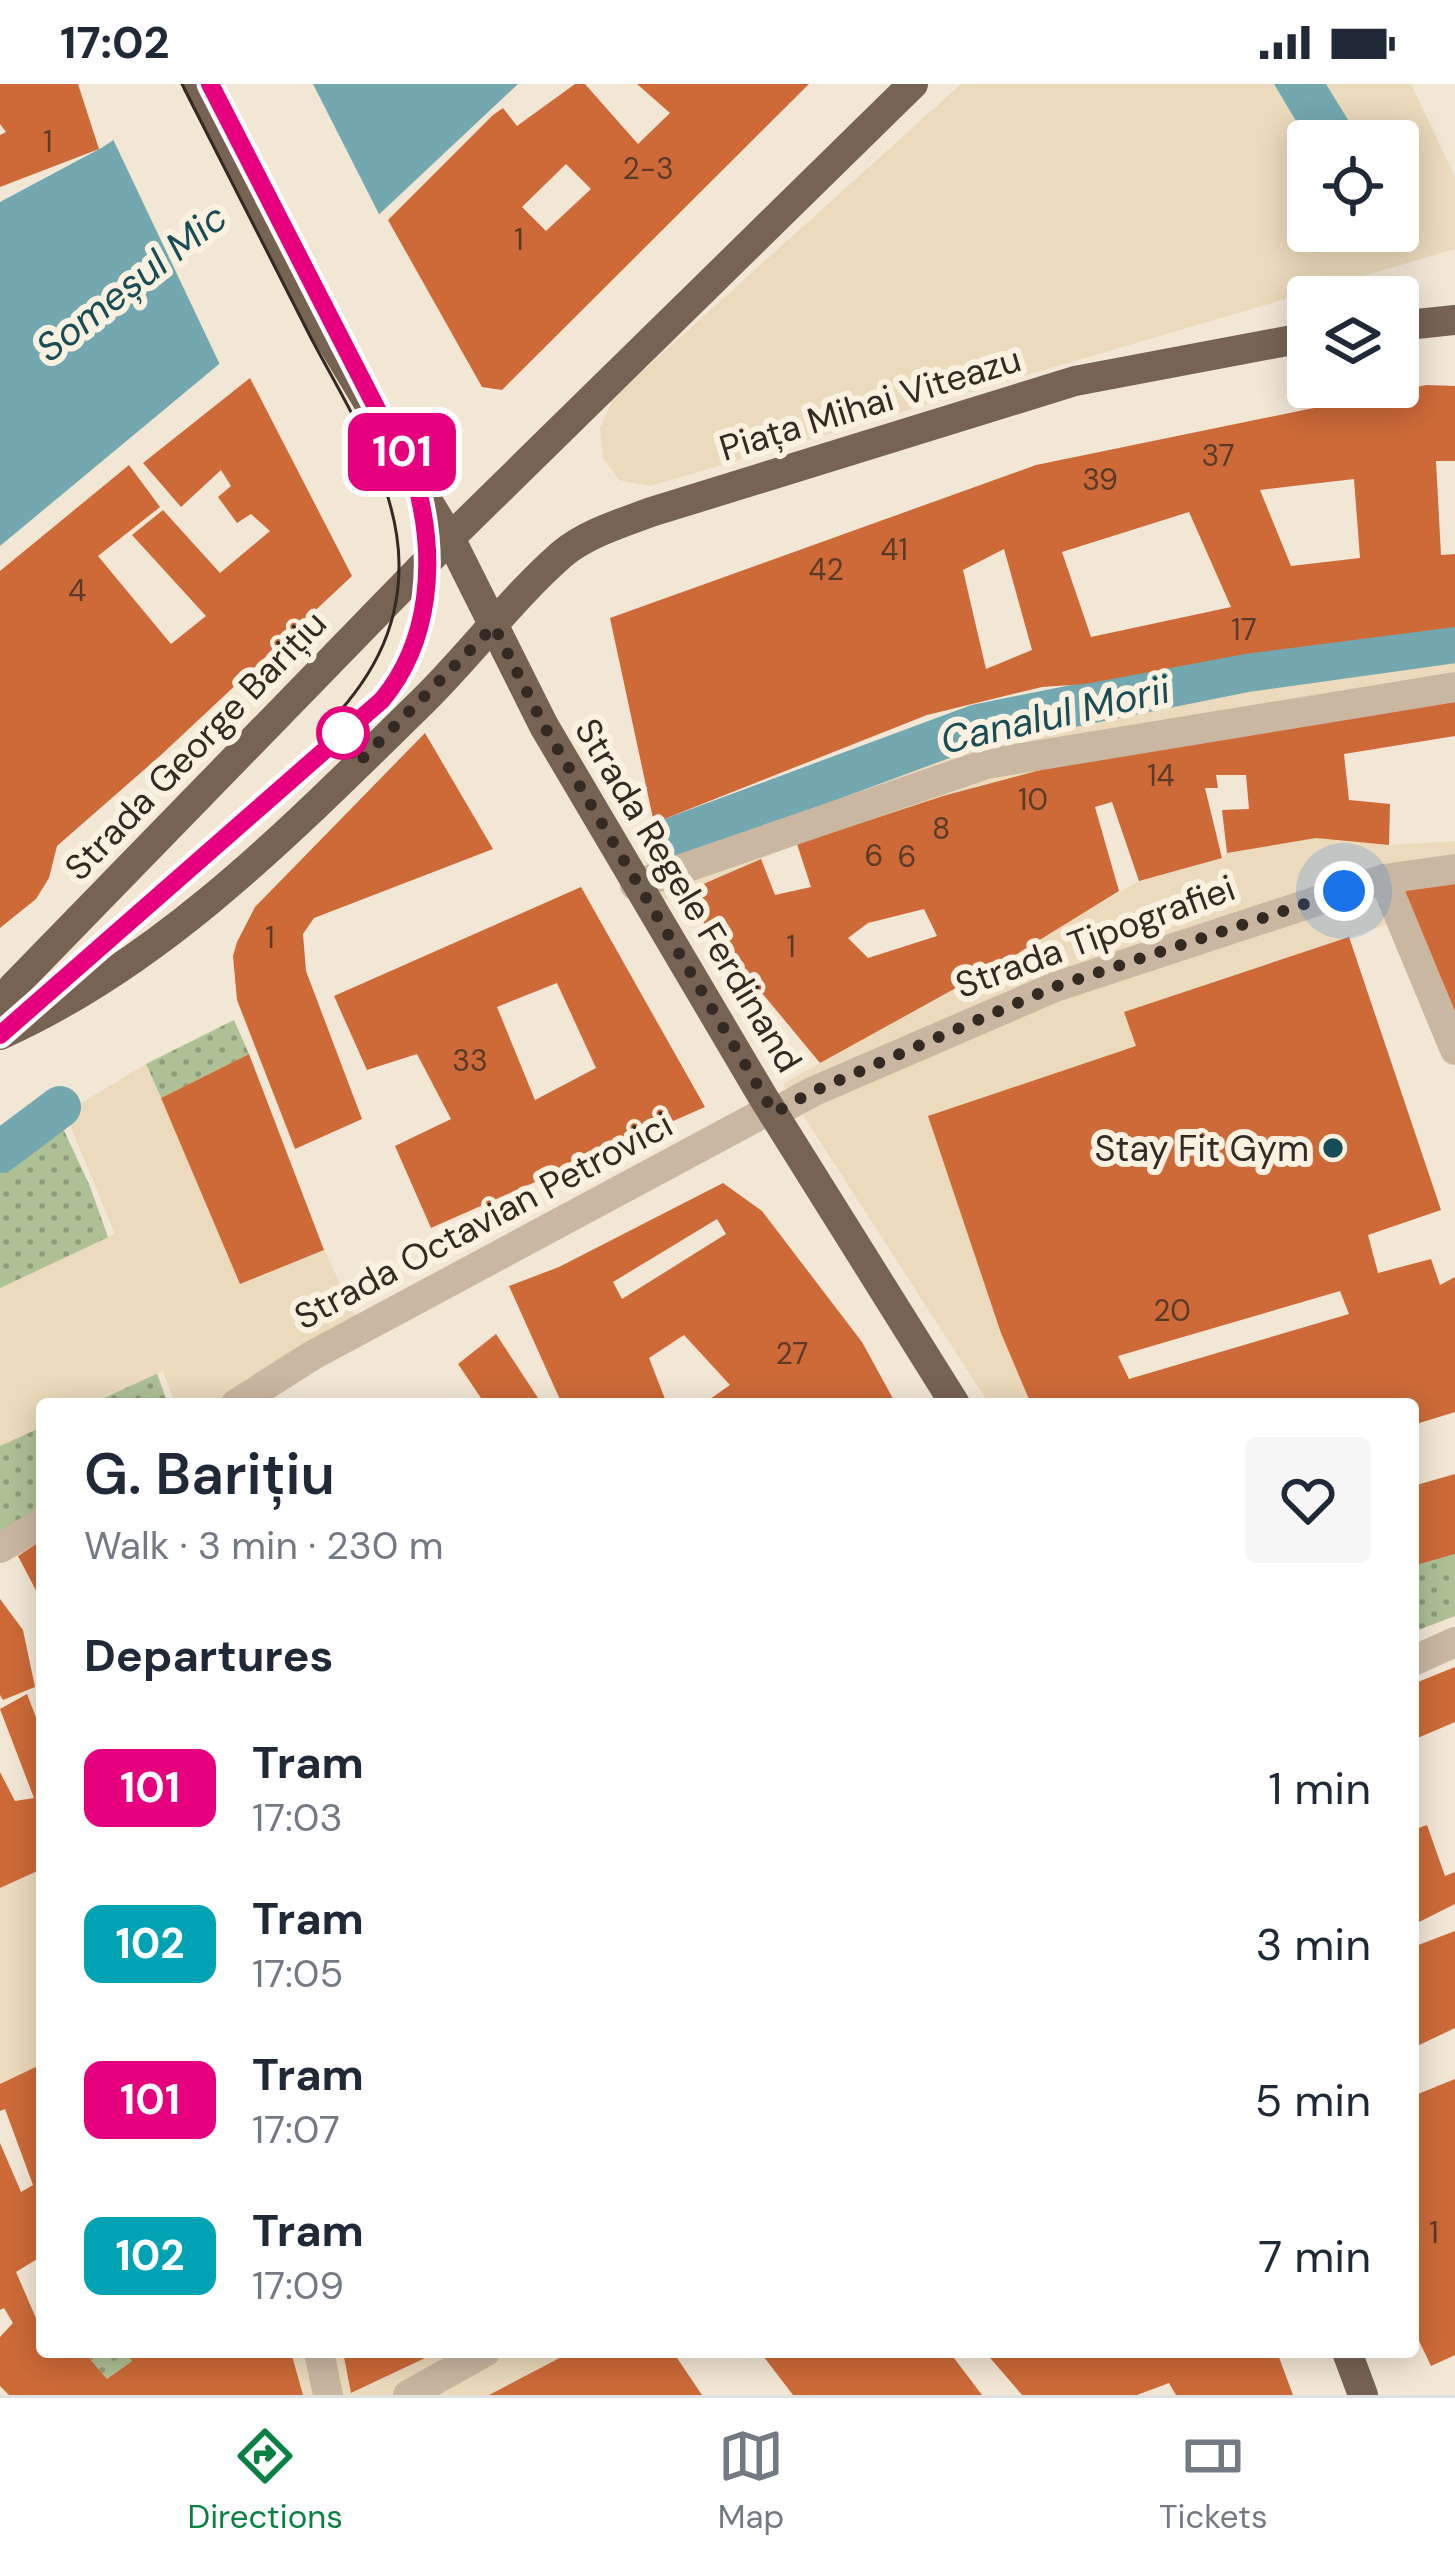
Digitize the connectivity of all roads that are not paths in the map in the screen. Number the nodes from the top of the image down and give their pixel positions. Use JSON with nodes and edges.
{"nodes":[{"id":1,"x":197,"y":84,"type":"edge"},
{"id":2,"x":913,"y":84,"type":"edge"},
{"id":3,"x":1455,"y":320,"type":"edge"},
{"id":4,"x":1419,"y":324,"type":"edge"},
{"id":5,"x":1287,"y":341,"type":"edge"},
{"id":6,"x":450,"y":538,"type":"junction"},
{"id":7,"x":494,"y":626,"type":"junction"},
{"id":8,"x":1455,"y":687,"type":"edge"},
{"id":9,"x":1455,"y":869,"type":"edge"},
{"id":10,"x":1384,"y":879,"type":"junction"},
{"id":11,"x":635,"y":884,"type":"junction"},
{"id":12,"x":0,"y":1009,"type":"edge"},
{"id":13,"x":0,"y":1035,"type":"edge"},
{"id":14,"x":1455,"y":1050,"type":"edge"},
{"id":15,"x":772,"y":1111,"type":"junction"},
{"id":16,"x":245,"y":1398,"type":"edge"},
{"id":17,"x":951,"y":1398,"type":"edge"},
{"id":18,"x":36,"y":1527,"type":"edge"},
{"id":19,"x":0,"y":1549,"type":"edge"},
{"id":20,"x":1455,"y":1642,"type":"edge"},
{"id":21,"x":1419,"y":1658,"type":"edge"},
{"id":22,"x":320,"y":2358,"type":"edge"},
{"id":23,"x":474,"y":2358,"type":"edge"},
{"id":24,"x":1349,"y":2358,"type":"edge"},
{"id":25,"x":328,"y":2395,"type":"edge"},
{"id":26,"x":409,"y":2395,"type":"edge"},
{"id":27,"x":1363,"y":2395,"type":"edge"}],
"edges":[{"from":1,"to":6,"type":"main road","name":"Strada Regele Ferdinand"},
{"from":2,"to":6,"type":"main road"},
{"from":3,"to":4,"type":"main road"},
{"from":5,"to":7,"type":"main road","name":"Piața Mihai Viteazu"},
{"from":6,"to":7,"type":"main road","name":"Strada Regele Ferdinand"},
{"from":6,"to":12,"type":"main road","name":"Strada George Barițiu"},
{"from":7,"to":11,"type":"main road","name":"Strada Regele Ferdinand"},
{"from":7,"to":13,"type":"main road"},
{"from":8,"to":11,"type":"street"},
{"from":9,"to":10,"type":"street","name":"Strada Tipografiei"},
{"from":10,"to":14,"type":"street"},
{"from":10,"to":15,"type":"street","name":"Strada Tipografiei"},
{"from":11,"to":15,"type":"main road","name":"Strada Regele Ferdinand"},
{"from":15,"to":16,"type":"street","name":"Strada Octavian Petrovici"},
{"from":15,"to":17,"type":"main road","name":"Strada Regele Ferdinand"},
{"from":18,"to":19,"type":"street"},
{"from":20,"to":21,"type":"street"},
{"from":22,"to":25,"type":"street"},
{"from":23,"to":26,"type":"street"},
{"from":24,"to":27,"type":"main road"}]}
